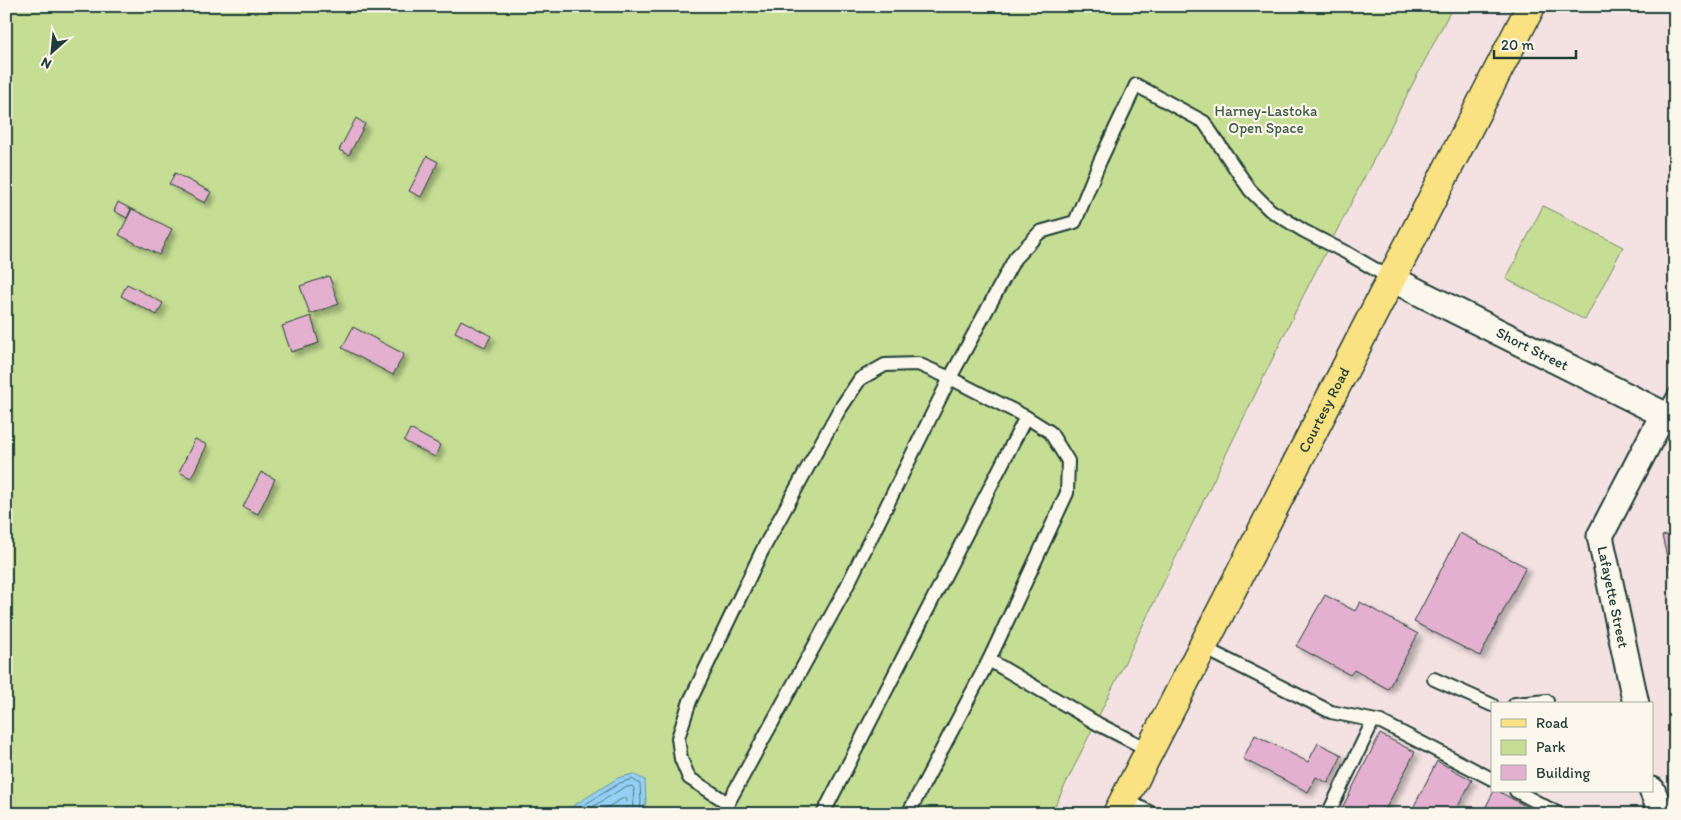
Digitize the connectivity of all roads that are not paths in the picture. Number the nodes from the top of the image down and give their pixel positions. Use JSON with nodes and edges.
{"nodes":[{"id":1,"x":1531,"y":6,"type":"edge"},
{"id":2,"x":1390,"y":278,"type":"junction"},
{"id":3,"x":950,"y":378,"type":"junction"},
{"id":4,"x":1671,"y":409,"type":"edge"},
{"id":5,"x":1026,"y":417,"type":"junction"},
{"id":6,"x":1202,"y":647,"type":"junction"},
{"id":7,"x":989,"y":660,"type":"junction"},
{"id":8,"x":1434,"y":679,"type":"dead end"},
{"id":9,"x":1547,"y":701,"type":"dead end"},
{"id":10,"x":1537,"y":702,"type":"edge"},
{"id":11,"x":1636,"y":702,"type":"edge"},
{"id":12,"x":1491,"y":705,"type":"edge"},
{"id":13,"x":1373,"y":720,"type":"junction"},
{"id":14,"x":1149,"y":750,"type":"junction"},
{"id":15,"x":1491,"y":778,"type":"edge"},
{"id":16,"x":1518,"y":792,"type":"edge"},
{"id":17,"x":1653,"y":792,"type":"edge"},
{"id":18,"x":1121,"y":806,"type":"edge"},
{"id":19,"x":725,"y":808,"type":"edge"},
{"id":20,"x":823,"y":814,"type":"edge"},
{"id":21,"x":908,"y":814,"type":"edge"},
{"id":22,"x":1153,"y":814,"type":"edge"},
{"id":23,"x":1328,"y":814,"type":"edge"},
{"id":24,"x":1559,"y":814,"type":"edge"},
{"id":25,"x":1662,"y":814,"type":"edge"}],
"edges":[{"from":1,"to":2,"type":"main road","name":"Courtesy Road"},
{"from":2,"to":3,"type":"lane"},
{"from":2,"to":4,"type":"street","name":"Short Street"},
{"from":2,"to":6,"type":"main road","name":"Courtesy Road"},
{"from":3,"to":5,"type":"lane"},
{"from":3,"to":19,"type":"lane"},
{"from":3,"to":19,"type":"lane"},
{"from":4,"to":11,"type":"street","name":"Lafayette Street"},
{"from":5,"to":7,"type":"lane"},
{"from":5,"to":20,"type":"lane"},
{"from":6,"to":13,"type":"lane"},
{"from":6,"to":14,"type":"main road","name":"Courtesy Road"},
{"from":7,"to":14,"type":"lane"},
{"from":7,"to":21,"type":"lane"},
{"from":8,"to":12,"type":"lane"},
{"from":9,"to":10,"type":"lane"},
{"from":13,"to":15,"type":"lane"},
{"from":13,"to":23,"type":"lane"},
{"from":14,"to":18,"type":"main road","name":"Courtesy Road"},
{"from":16,"to":24,"type":"lane"},
{"from":17,"to":25,"type":"street"},
{"from":18,"to":22,"type":"lane"}]}
